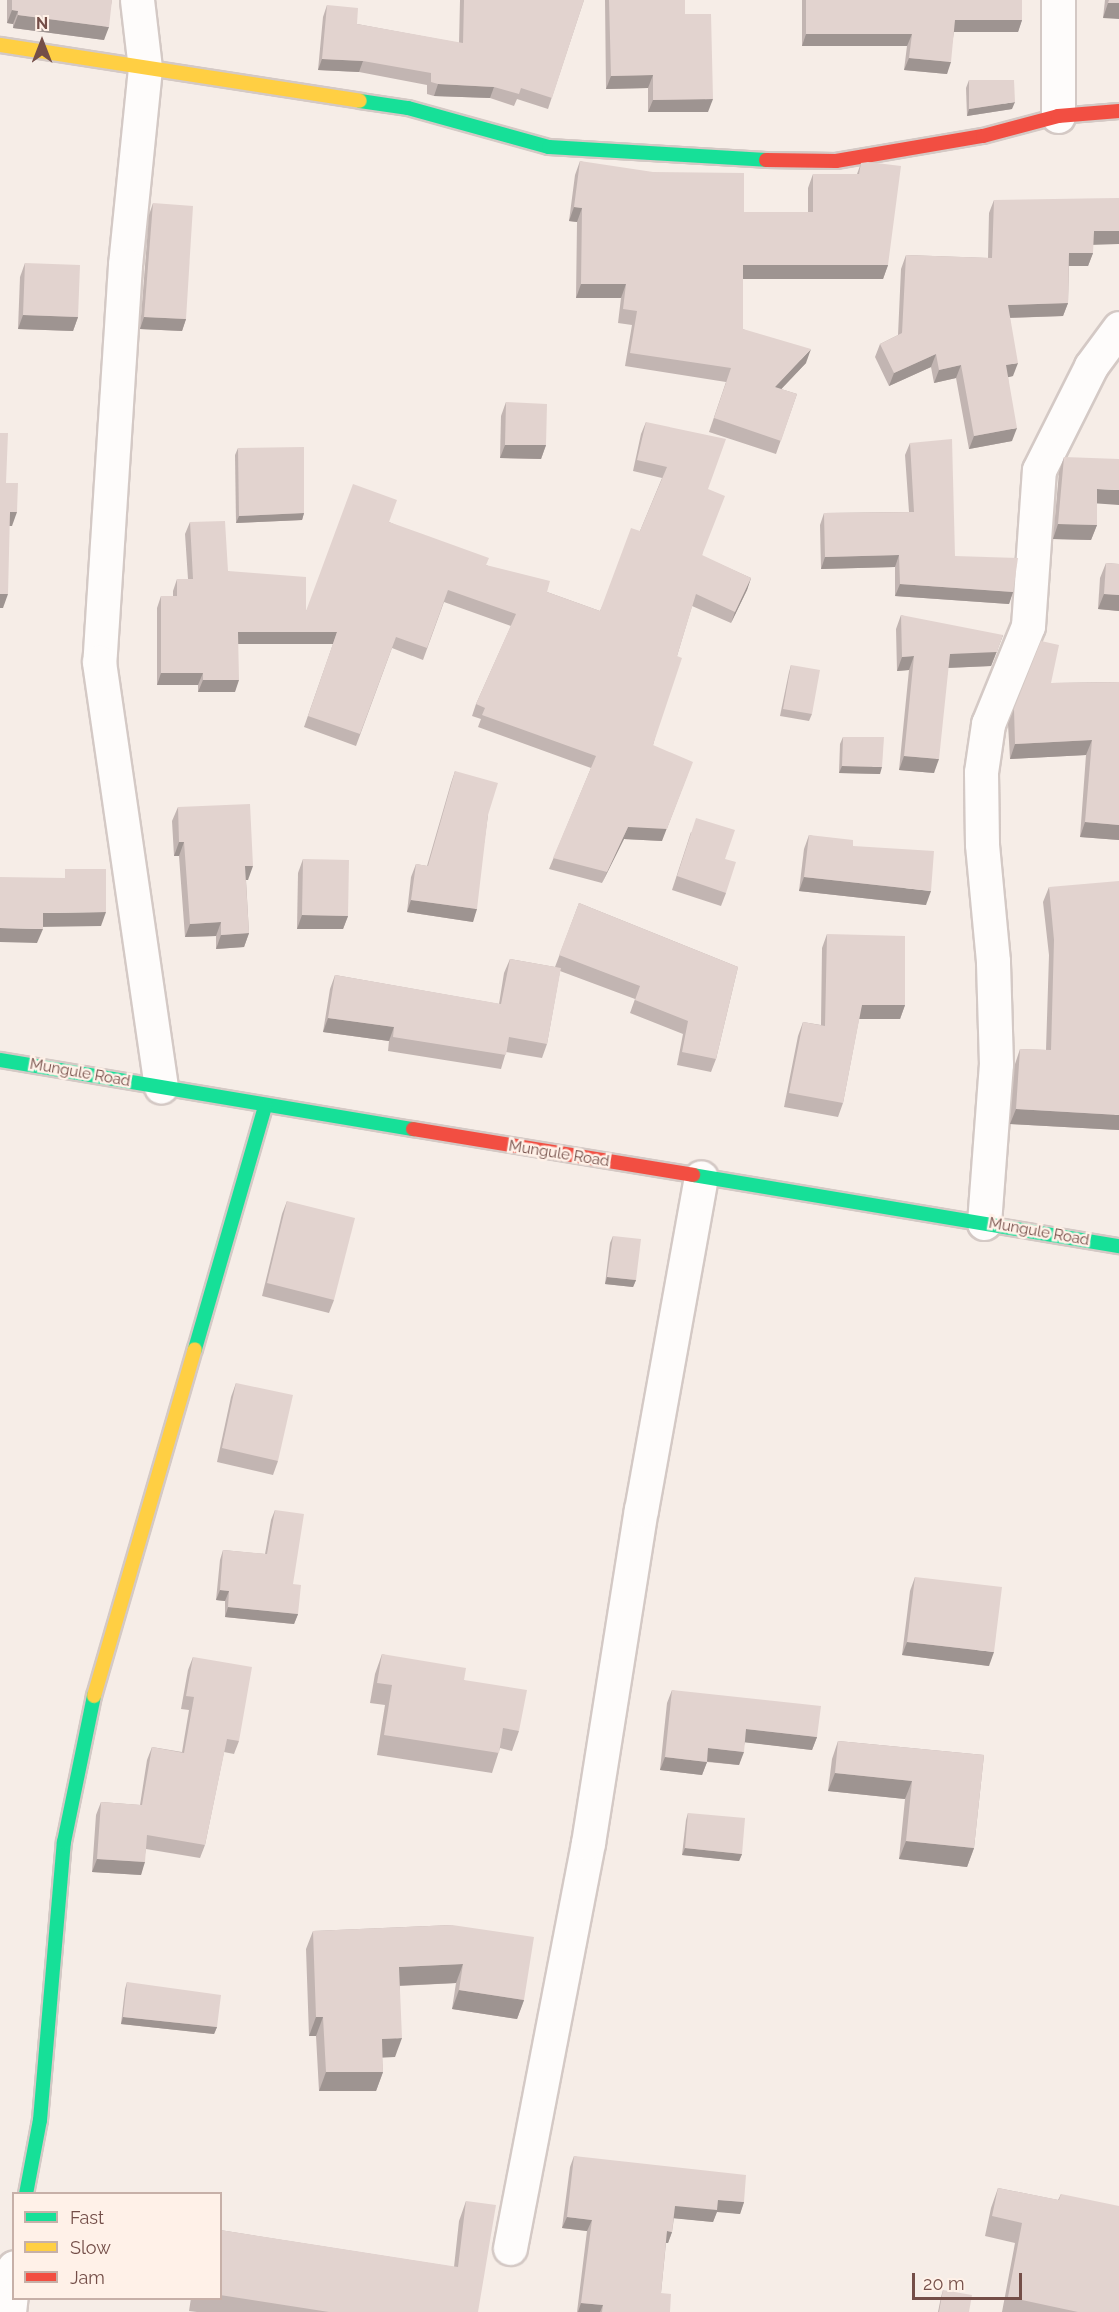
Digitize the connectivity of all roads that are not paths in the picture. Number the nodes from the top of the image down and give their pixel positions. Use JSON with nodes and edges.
{"nodes":[{"id":1,"x":136,"y":0,"type":"edge"},
{"id":2,"x":1059,"y":0,"type":"edge"},
{"id":3,"x":0,"y":45,"type":"edge"},
{"id":4,"x":145,"y":68,"type":"junction"},
{"id":5,"x":1119,"y":111,"type":"edge"},
{"id":6,"x":1058,"y":116,"type":"junction"},
{"id":7,"x":1119,"y":328,"type":"edge"},
{"id":8,"x":0,"y":1060,"type":"edge"},
{"id":9,"x":161,"y":1088,"type":"junction"},
{"id":10,"x":265,"y":1106,"type":"junction"},
{"id":11,"x":701,"y":1177,"type":"junction"},
{"id":12,"x":984,"y":1223,"type":"junction"},
{"id":13,"x":1119,"y":1246,"type":"edge"},
{"id":14,"x":26,"y":2192,"type":"edge"},
{"id":15,"x":510,"y":2248,"type":"dead end"},
{"id":16,"x":12,"y":2285,"type":"edge"},
{"id":17,"x":9,"y":2312,"type":"edge"}],
"edges":[{"from":1,"to":4,"type":"street"},
{"from":2,"to":6,"type":"street"},
{"from":3,"to":4,"type":"street"},
{"from":4,"to":6,"type":"street"},
{"from":4,"to":9,"type":"street"},
{"from":5,"to":6,"type":"street"},
{"from":7,"to":12,"type":"street"},
{"from":8,"to":9,"type":"street","name":"Mungule Road"},
{"from":9,"to":10,"type":"street","name":"Mungule Road"},
{"from":10,"to":11,"type":"street","name":"Mungule Road"},
{"from":10,"to":14,"type":"street"},
{"from":11,"to":12,"type":"street","name":"Mungule Road"},
{"from":11,"to":15,"type":"street"},
{"from":12,"to":13,"type":"street","name":"Mungule Road"},
{"from":16,"to":17,"type":"street"}]}
